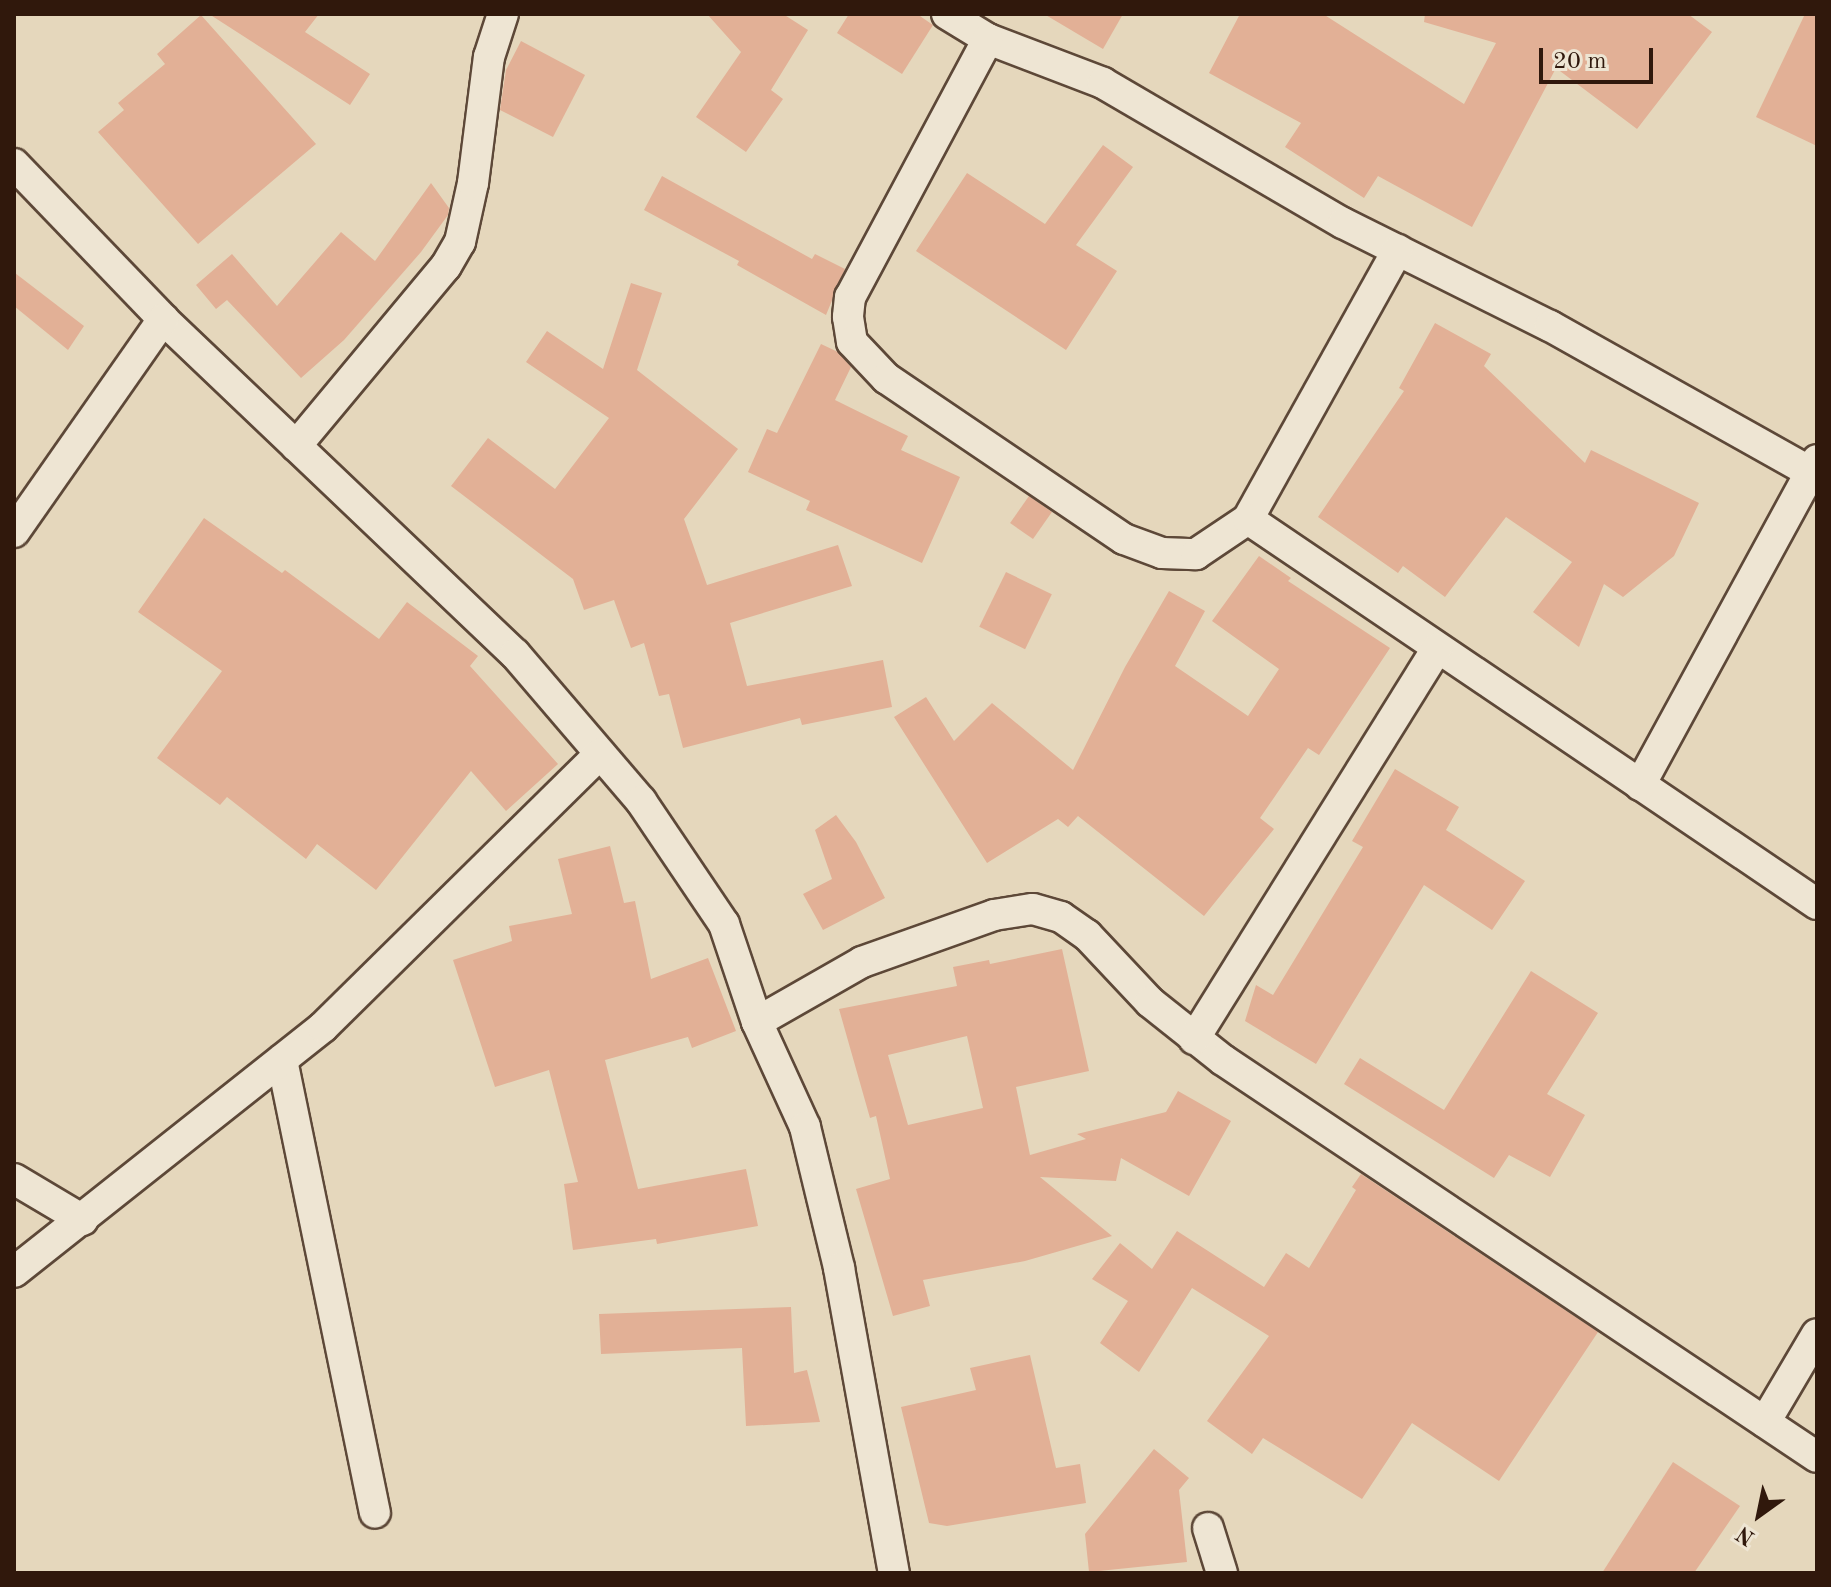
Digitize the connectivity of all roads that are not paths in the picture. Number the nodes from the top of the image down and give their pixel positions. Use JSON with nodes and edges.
{"nodes":[{"id":1,"x":503,"y":14,"type":"edge"},
{"id":2,"x":947,"y":14,"type":"edge"},
{"id":3,"x":988,"y":39,"type":"junction"},
{"id":4,"x":14,"y":164,"type":"edge"},
{"id":5,"x":1398,"y":250,"type":"junction"},
{"id":6,"x":163,"y":319,"type":"junction"},
{"id":7,"x":296,"y":446,"type":"junction"},
{"id":8,"x":1814,"y":466,"type":"edge"},
{"id":9,"x":1248,"y":519,"type":"junction"},
{"id":10,"x":14,"y":532,"type":"edge"},
{"id":11,"x":1437,"y":648,"type":"junction"},
{"id":12,"x":600,"y":754,"type":"junction"},
{"id":13,"x":1640,"y":785,"type":"junction"},
{"id":14,"x":1817,"y":904,"type":"edge"},
{"id":15,"x":757,"y":1022,"type":"junction"},
{"id":16,"x":1194,"y":1039,"type":"junction"},
{"id":17,"x":282,"y":1060,"type":"junction"},
{"id":18,"x":14,"y":1179,"type":"edge"},
{"id":19,"x":83,"y":1220,"type":"junction"},
{"id":20,"x":14,"y":1272,"type":"edge"},
{"id":21,"x":1817,"y":1334,"type":"edge"},
{"id":22,"x":1765,"y":1422,"type":"junction"},
{"id":23,"x":1817,"y":1457,"type":"edge"},
{"id":24,"x":375,"y":1513,"type":"dead end"},
{"id":25,"x":1208,"y":1528,"type":"dead end"},
{"id":26,"x":894,"y":1573,"type":"edge"},
{"id":27,"x":1222,"y":1573,"type":"edge"}],
"edges":[{"from":1,"to":7,"type":"street"},
{"from":2,"to":3,"type":"street"},
{"from":3,"to":5,"type":"street"},
{"from":3,"to":9,"type":"street"},
{"from":4,"to":6,"type":"street"},
{"from":5,"to":8,"type":"street"},
{"from":5,"to":9,"type":"street"},
{"from":6,"to":7,"type":"street"},
{"from":6,"to":10,"type":"street"},
{"from":7,"to":12,"type":"street"},
{"from":8,"to":13,"type":"street"},
{"from":9,"to":11,"type":"street"},
{"from":11,"to":13,"type":"street"},
{"from":11,"to":16,"type":"street"},
{"from":12,"to":15,"type":"street"},
{"from":12,"to":17,"type":"street"},
{"from":13,"to":14,"type":"street"},
{"from":15,"to":16,"type":"street"},
{"from":15,"to":26,"type":"street"},
{"from":16,"to":22,"type":"street"},
{"from":17,"to":19,"type":"street"},
{"from":17,"to":24,"type":"street"},
{"from":18,"to":19,"type":"street"},
{"from":19,"to":20,"type":"street"},
{"from":21,"to":22,"type":"street"},
{"from":22,"to":23,"type":"street"},
{"from":25,"to":27,"type":"street"}]}
